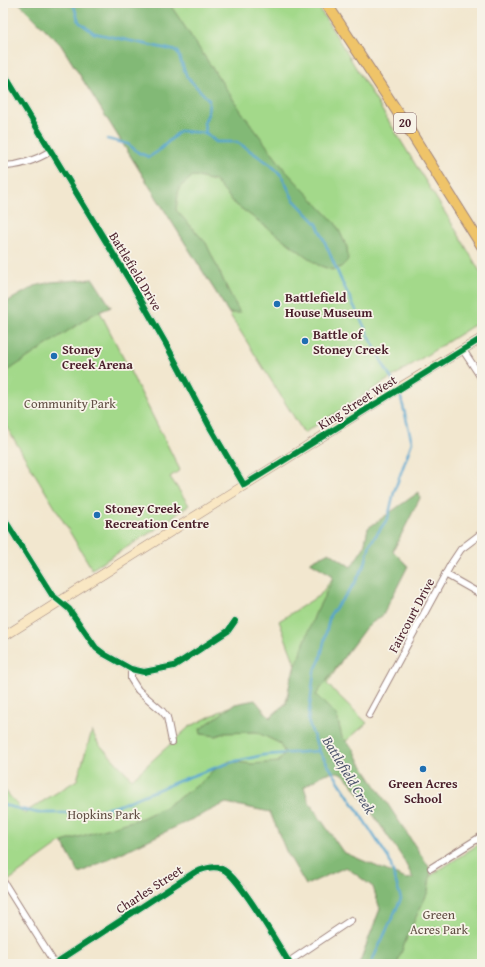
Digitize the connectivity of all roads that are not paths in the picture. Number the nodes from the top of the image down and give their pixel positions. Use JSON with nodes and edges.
{"nodes":[{"id":1,"x":326,"y":3,"type":"edge"},
{"id":2,"x":3,"y":72,"type":"edge"},
{"id":3,"x":51,"y":151,"type":"junction"},
{"id":4,"x":3,"y":166,"type":"edge"},
{"id":5,"x":482,"y":246,"type":"edge"},
{"id":6,"x":482,"y":338,"type":"edge"},
{"id":7,"x":463,"y":350,"type":"junction"},
{"id":8,"x":482,"y":379,"type":"edge"},
{"id":9,"x":244,"y":485,"type":"junction"},
{"id":10,"x":3,"y":517,"type":"edge"},
{"id":11,"x":482,"y":533,"type":"edge"},
{"id":12,"x":445,"y":574,"type":"junction"},
{"id":13,"x":482,"y":595,"type":"edge"},
{"id":14,"x":59,"y":602,"type":"junction"},
{"id":15,"x":234,"y":620,"type":"dead end"},
{"id":16,"x":3,"y":637,"type":"edge"},
{"id":17,"x":131,"y":669,"type":"junction"},
{"id":18,"x":369,"y":715,"type":"dead end"},
{"id":19,"x":172,"y":742,"type":"dead end"},
{"id":20,"x":482,"y":836,"type":"edge"},
{"id":21,"x":431,"y":868,"type":"dead end"},
{"id":22,"x":3,"y":881,"type":"edge"},
{"id":23,"x":351,"y":920,"type":"dead end"},
{"id":24,"x":288,"y":963,"type":"edge"},
{"id":25,"x":55,"y":964,"type":"edge"}],
"edges":[{"from":1,"to":5,"type":"main road","number":"20"},
{"from":2,"to":3,"type":"street","name":"Battlefield Drive"},
{"from":3,"to":4,"type":"street"},
{"from":3,"to":9,"type":"street","name":"Battlefield Drive"},
{"from":6,"to":7,"type":"main road","name":"King Street West"},
{"from":7,"to":8,"type":"street"},
{"from":7,"to":9,"type":"main road","name":"King Street West"},
{"from":9,"to":14,"type":"main road","name":"King Street West"},
{"from":10,"to":14,"type":"street"},
{"from":11,"to":12,"type":"street","name":"Faircourt Drive"},
{"from":12,"to":13,"type":"street"},
{"from":12,"to":18,"type":"street","name":"Faircourt Drive"},
{"from":14,"to":16,"type":"main road","name":"King Street West"},
{"from":14,"to":17,"type":"street"},
{"from":15,"to":17,"type":"street"},
{"from":17,"to":19,"type":"street"},
{"from":20,"to":21,"type":"street"},
{"from":22,"to":25,"type":"street"},
{"from":23,"to":24,"type":"street"},
{"from":24,"to":25,"type":"street","name":"Charles Street"}]}
